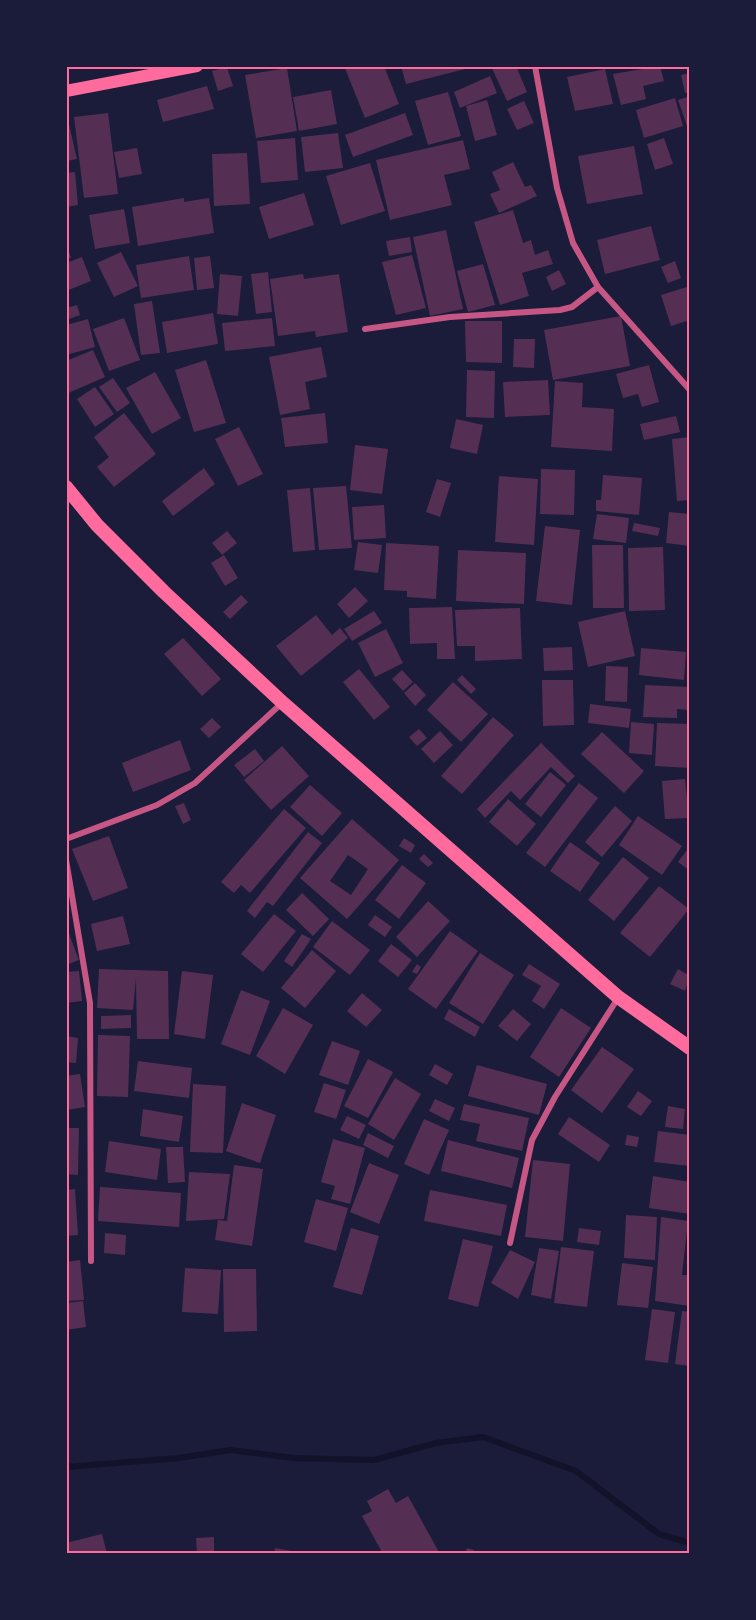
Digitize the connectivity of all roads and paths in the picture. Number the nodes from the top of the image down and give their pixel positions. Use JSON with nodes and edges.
{"nodes":[{"id":1,"x":197,"y":66,"type":"edge"},
{"id":2,"x":535,"y":66,"type":"edge"},
{"id":3,"x":66,"y":91,"type":"edge"},
{"id":4,"x":598,"y":287,"type":"junction"},
{"id":5,"x":365,"y":328,"type":"dead end"},
{"id":6,"x":690,"y":390,"type":"edge"},
{"id":7,"x":66,"y":487,"type":"edge"},
{"id":8,"x":283,"y":703,"type":"junction"},
{"id":9,"x":66,"y":839,"type":"edge"},
{"id":10,"x":66,"y":860,"type":"edge"},
{"id":11,"x":618,"y":997,"type":"junction"},
{"id":12,"x":690,"y":1048,"type":"edge"},
{"id":13,"x":510,"y":1243,"type":"dead end"},
{"id":14,"x":91,"y":1261,"type":"dead end"}],
"edges":[{"from":1,"to":3,"type":"main road"},
{"from":2,"to":4,"type":"street"},
{"from":4,"to":5,"type":"street"},
{"from":4,"to":6,"type":"street"},
{"from":7,"to":8,"type":"main road"},
{"from":8,"to":9,"type":"street"},
{"from":8,"to":11,"type":"main road"},
{"from":10,"to":14,"type":"street"},
{"from":11,"to":12,"type":"main road"},
{"from":11,"to":13,"type":"street"}]}
